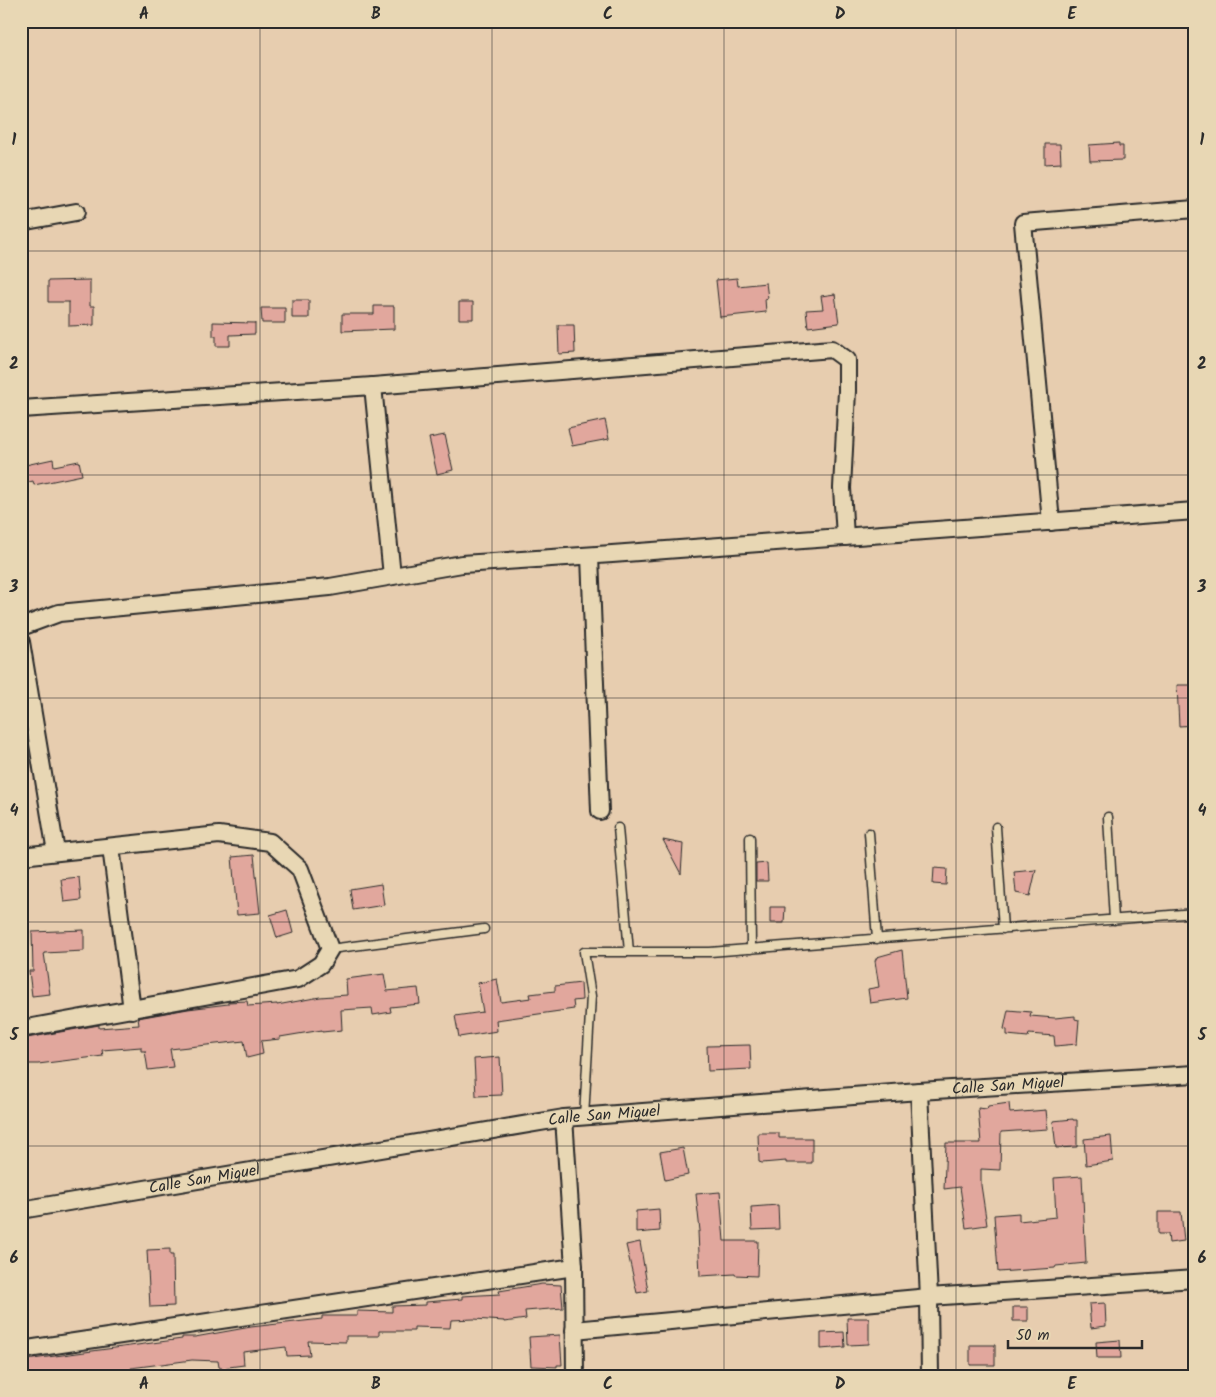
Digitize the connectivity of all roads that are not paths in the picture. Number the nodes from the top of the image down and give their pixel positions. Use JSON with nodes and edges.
{"nodes":[{"id":1,"x":1195,"y":209,"type":"edge"},
{"id":2,"x":76,"y":212,"type":"dead end"},
{"id":3,"x":21,"y":222,"type":"edge"},
{"id":4,"x":373,"y":386,"type":"junction"},
{"id":5,"x":21,"y":409,"type":"edge"},
{"id":6,"x":1195,"y":511,"type":"edge"},
{"id":7,"x":1051,"y":522,"type":"junction"},
{"id":8,"x":845,"y":537,"type":"junction"},
{"id":9,"x":590,"y":556,"type":"junction"},
{"id":10,"x":392,"y":576,"type":"junction"},
{"id":11,"x":21,"y":627,"type":"edge"},
{"id":12,"x":21,"y":642,"type":"edge"},
{"id":13,"x":600,"y":811,"type":"dead end"},
{"id":14,"x":1108,"y":817,"type":"dead end"},
{"id":15,"x":996,"y":827,"type":"dead end"},
{"id":16,"x":618,"y":828,"type":"dead end"},
{"id":17,"x":869,"y":833,"type":"dead end"},
{"id":18,"x":750,"y":838,"type":"dead end"},
{"id":19,"x":111,"y":847,"type":"junction"},
{"id":20,"x":56,"y":852,"type":"junction"},
{"id":21,"x":21,"y":856,"type":"edge"},
{"id":22,"x":1195,"y":913,"type":"edge"},
{"id":23,"x":1114,"y":920,"type":"junction"},
{"id":24,"x":484,"y":929,"type":"dead end"},
{"id":25,"x":1003,"y":929,"type":"junction"},
{"id":26,"x":878,"y":939,"type":"junction"},
{"id":27,"x":330,"y":949,"type":"junction"},
{"id":28,"x":751,"y":949,"type":"junction"},
{"id":29,"x":629,"y":952,"type":"junction"},
{"id":30,"x":132,"y":1010,"type":"junction"},
{"id":31,"x":21,"y":1029,"type":"edge"},
{"id":32,"x":1195,"y":1074,"type":"edge"},
{"id":33,"x":919,"y":1091,"type":"junction"},
{"id":34,"x":584,"y":1117,"type":"junction"},
{"id":35,"x":564,"y":1118,"type":"junction"},
{"id":36,"x":21,"y":1210,"type":"edge"},
{"id":37,"x":574,"y":1267,"type":"junction"},
{"id":38,"x":1195,"y":1279,"type":"edge"},
{"id":39,"x":929,"y":1297,"type":"junction"},
{"id":40,"x":574,"y":1330,"type":"junction"},
{"id":41,"x":21,"y":1350,"type":"edge"},
{"id":42,"x":575,"y":1376,"type":"edge"},
{"id":43,"x":930,"y":1376,"type":"edge"}],
"edges":[{"from":1,"to":7,"type":"street"},
{"from":2,"to":3,"type":"street"},
{"from":4,"to":5,"type":"street"},
{"from":4,"to":8,"type":"street"},
{"from":4,"to":10,"type":"street"},
{"from":6,"to":7,"type":"street"},
{"from":7,"to":8,"type":"street"},
{"from":8,"to":9,"type":"street"},
{"from":9,"to":10,"type":"street"},
{"from":9,"to":13,"type":"street"},
{"from":10,"to":11,"type":"street"},
{"from":12,"to":20,"type":"street"},
{"from":14,"to":23,"type":"lane"},
{"from":15,"to":25,"type":"lane"},
{"from":16,"to":29,"type":"lane"},
{"from":17,"to":26,"type":"lane"},
{"from":18,"to":28,"type":"lane"},
{"from":19,"to":20,"type":"street"},
{"from":19,"to":27,"type":"street"},
{"from":19,"to":30,"type":"street"},
{"from":20,"to":21,"type":"street"},
{"from":22,"to":23,"type":"lane"},
{"from":23,"to":25,"type":"lane"},
{"from":24,"to":27,"type":"lane"},
{"from":25,"to":26,"type":"lane"},
{"from":26,"to":28,"type":"lane"},
{"from":27,"to":30,"type":"street"},
{"from":28,"to":29,"type":"lane"},
{"from":29,"to":34,"type":"lane"},
{"from":30,"to":31,"type":"street"},
{"from":32,"to":33,"type":"street","name":"Calle San Miguel"},
{"from":33,"to":34,"type":"street","name":"Calle San Miguel"},
{"from":33,"to":39,"type":"street"},
{"from":34,"to":35,"type":"street","name":"Calle San Miguel"},
{"from":35,"to":36,"type":"street","name":"Calle San Miguel"},
{"from":35,"to":37,"type":"street"},
{"from":37,"to":40,"type":"street"},
{"from":37,"to":41,"type":"street"},
{"from":38,"to":39,"type":"street"},
{"from":39,"to":40,"type":"street"},
{"from":39,"to":43,"type":"street"},
{"from":40,"to":42,"type":"street"}]}
